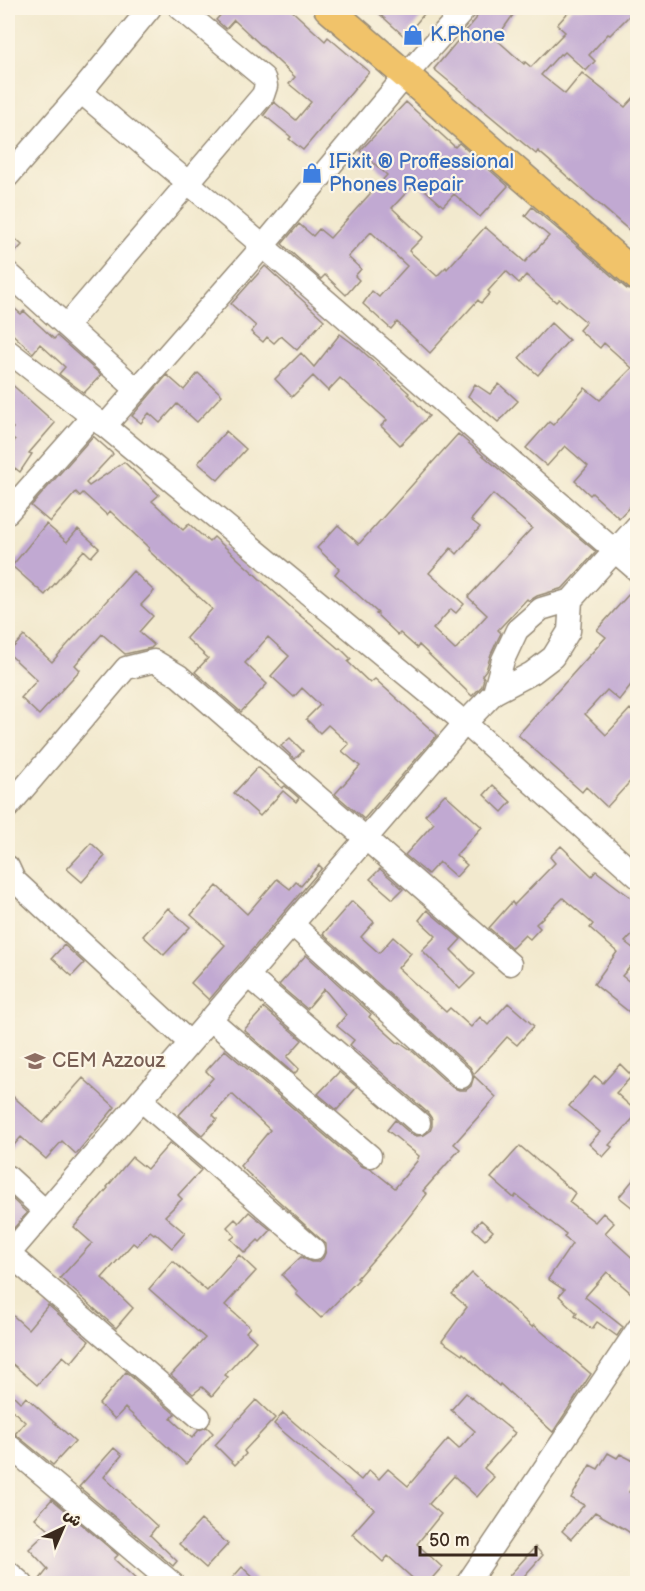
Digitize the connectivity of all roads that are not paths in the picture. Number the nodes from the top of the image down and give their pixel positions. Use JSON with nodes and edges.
{"nodes":[{"id":1,"x":150,"y":8,"type":"edge"},
{"id":2,"x":180,"y":8,"type":"edge"},
{"id":3,"x":328,"y":8,"type":"edge"},
{"id":4,"x":466,"y":8,"type":"edge"},
{"id":5,"x":406,"y":75,"type":"junction"},
{"id":6,"x":81,"y":92,"type":"junction"},
{"id":7,"x":8,"y":176,"type":"edge"},
{"id":8,"x":188,"y":184,"type":"junction"},
{"id":9,"x":262,"y":246,"type":"junction"},
{"id":10,"x":8,"y":273,"type":"edge"},
{"id":11,"x":638,"y":277,"type":"edge"},
{"id":12,"x":66,"y":326,"type":"junction"},
{"id":13,"x":8,"y":351,"type":"edge"},
{"id":14,"x":137,"y":390,"type":"junction"},
{"id":15,"x":99,"y":421,"type":"junction"},
{"id":16,"x":8,"y":512,"type":"edge"},
{"id":17,"x":638,"y":525,"type":"edge"},
{"id":18,"x":615,"y":551,"type":"junction"},
{"id":19,"x":638,"y":571,"type":"edge"},
{"id":20,"x":571,"y":600,"type":"junction"},
{"id":21,"x":494,"y":693,"type":"junction"},
{"id":22,"x":465,"y":723,"type":"junction"},
{"id":23,"x":8,"y":807,"type":"edge"},
{"id":24,"x":366,"y":838,"type":"junction"},
{"id":25,"x":8,"y":867,"type":"edge"},
{"id":26,"x":638,"y":877,"type":"edge"},
{"id":27,"x":292,"y":924,"type":"junction"},
{"id":28,"x":510,"y":964,"type":"dead end"},
{"id":29,"x":248,"y":976,"type":"junction"},
{"id":30,"x":210,"y":1019,"type":"junction"},
{"id":31,"x":190,"y":1043,"type":"junction"},
{"id":32,"x":461,"y":1077,"type":"dead end"},
{"id":33,"x":141,"y":1100,"type":"junction"},
{"id":34,"x":419,"y":1123,"type":"dead end"},
{"id":35,"x":370,"y":1156,"type":"dead end"},
{"id":36,"x":8,"y":1177,"type":"edge"},
{"id":37,"x":45,"y":1211,"type":"junction"},
{"id":38,"x":313,"y":1249,"type":"dead end"},
{"id":39,"x":8,"y":1254,"type":"edge"},
{"id":40,"x":638,"y":1329,"type":"edge"},
{"id":41,"x":199,"y":1418,"type":"dead end"},
{"id":42,"x":8,"y":1445,"type":"edge"},
{"id":43,"x":8,"y":1572,"type":"edge"},
{"id":44,"x":22,"y":1584,"type":"edge"},
{"id":45,"x":173,"y":1584,"type":"edge"},
{"id":46,"x":467,"y":1584,"type":"edge"}],
"edges":[{"from":1,"to":6,"type":"street"},
{"from":2,"to":8,"type":"street"},
{"from":3,"to":5,"type":"main road"},
{"from":4,"to":5,"type":"street"},
{"from":5,"to":9,"type":"street"},
{"from":5,"to":11,"type":"main road"},
{"from":6,"to":7,"type":"street"},
{"from":6,"to":8,"type":"street"},
{"from":8,"to":9,"type":"street"},
{"from":8,"to":12,"type":"street"},
{"from":9,"to":14,"type":"street"},
{"from":9,"to":18,"type":"street"},
{"from":10,"to":12,"type":"street"},
{"from":12,"to":14,"type":"street"},
{"from":13,"to":15,"type":"street"},
{"from":14,"to":15,"type":"street"},
{"from":15,"to":16,"type":"street"},
{"from":15,"to":22,"type":"street"},
{"from":17,"to":18,"type":"street"},
{"from":18,"to":19,"type":"street"},
{"from":18,"to":20,"type":"street"},
{"from":20,"to":21,"type":"street"},
{"from":20,"to":21,"type":"street"},
{"from":21,"to":22,"type":"street"},
{"from":22,"to":24,"type":"street"},
{"from":22,"to":26,"type":"street"},
{"from":23,"to":24,"type":"street"},
{"from":24,"to":27,"type":"street"},
{"from":24,"to":28,"type":"street"},
{"from":25,"to":31,"type":"street"},
{"from":27,"to":29,"type":"street"},
{"from":27,"to":32,"type":"street"},
{"from":29,"to":30,"type":"street"},
{"from":29,"to":34,"type":"street"},
{"from":30,"to":31,"type":"street"},
{"from":30,"to":35,"type":"street"},
{"from":31,"to":33,"type":"street"},
{"from":33,"to":37,"type":"street"},
{"from":33,"to":38,"type":"street"},
{"from":36,"to":37,"type":"street"},
{"from":37,"to":39,"type":"street"},
{"from":39,"to":41,"type":"street"},
{"from":40,"to":46,"type":"street"},
{"from":42,"to":45,"type":"street"},
{"from":43,"to":44,"type":"street"}]}
